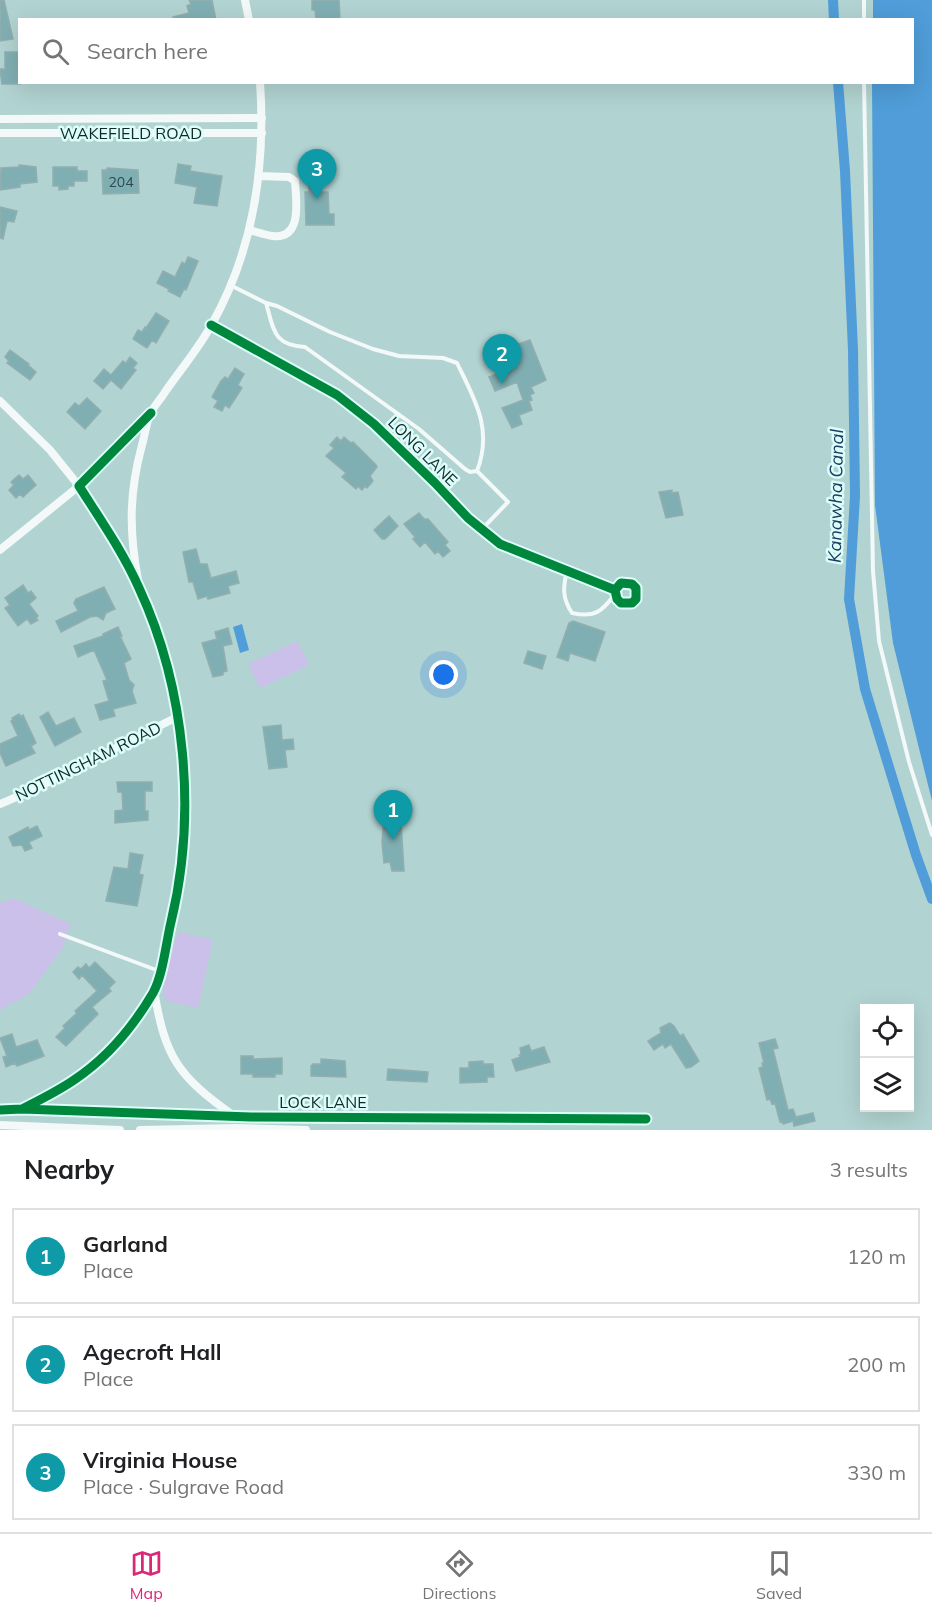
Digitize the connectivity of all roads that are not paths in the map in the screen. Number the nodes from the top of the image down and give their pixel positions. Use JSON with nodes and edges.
{"nodes":[{"id":1,"x":245,"y":0,"type":"edge"},
{"id":2,"x":864,"y":0,"type":"edge"},
{"id":3,"x":249,"y":18,"type":"edge"},
{"id":4,"x":864,"y":18,"type":"edge"},
{"id":5,"x":260,"y":84,"type":"edge"},
{"id":6,"x":864,"y":84,"type":"edge"},
{"id":7,"x":262,"y":118,"type":"junction"},
{"id":8,"x":0,"y":119,"type":"edge"},
{"id":9,"x":0,"y":133,"type":"edge"},
{"id":10,"x":262,"y":133,"type":"junction"},
{"id":11,"x":259,"y":176,"type":"junction"},
{"id":12,"x":249,"y":230,"type":"junction"},
{"id":13,"x":230,"y":285,"type":"junction"},
{"id":14,"x":266,"y":303,"type":"junction"},
{"id":15,"x":211,"y":325,"type":"junction"},
{"id":16,"x":0,"y":401,"type":"edge"},
{"id":17,"x":151,"y":413,"type":"junction"},
{"id":18,"x":477,"y":471,"type":"junction"},
{"id":19,"x":79,"y":486,"type":"junction"},
{"id":20,"x":482,"y":529,"type":"junction"},
{"id":21,"x":0,"y":550,"type":"edge"},
{"id":22,"x":567,"y":570,"type":"junction"},
{"id":23,"x":139,"y":588,"type":"junction"},
{"id":24,"x":615,"y":592,"type":"joint"},
{"id":25,"x":177,"y":717,"type":"junction"},
{"id":26,"x":0,"y":804,"type":"edge"},
{"id":27,"x":932,"y":834,"type":"edge"},
{"id":28,"x":60,"y":934,"type":"dead end"},
{"id":29,"x":159,"y":971,"type":"junction"},
{"id":30,"x":154,"y":990,"type":"junction"},
{"id":31,"x":22,"y":1109,"type":"junction"},
{"id":32,"x":0,"y":1110,"type":"edge"},
{"id":33,"x":234,"y":1116,"type":"junction"},
{"id":34,"x":646,"y":1119,"type":"dead end"},
{"id":35,"x":0,"y":1125,"type":"edge"},
{"id":36,"x":120,"y":1130,"type":"edge"},
{"id":37,"x":140,"y":1130,"type":"edge"},
{"id":38,"x":306,"y":1130,"type":"edge"}],
"edges":[{"from":1,"to":3,"type":"street"},
{"from":2,"to":4,"type":"lane"},
{"from":5,"to":7,"type":"street"},
{"from":6,"to":27,"type":"lane"},
{"from":7,"to":8,"type":"street","name":"WAKEFIELD ROAD"},
{"from":7,"to":10,"type":"street"},
{"from":9,"to":10,"type":"street","name":"WAKEFIELD ROAD"},
{"from":10,"to":11,"type":"street"},
{"from":11,"to":12,"type":"street"},
{"from":11,"to":12,"type":"street"},
{"from":12,"to":13,"type":"street"},
{"from":13,"to":14,"type":"lane"},
{"from":13,"to":15,"type":"street"},
{"from":14,"to":18,"type":"lane"},
{"from":14,"to":18,"type":"lane"},
{"from":15,"to":17,"type":"street"},
{"from":15,"to":20,"type":"street","name":"LONG LANE"},
{"from":16,"to":19,"type":"street"},
{"from":17,"to":19,"type":"street"},
{"from":17,"to":23,"type":"street"},
{"from":18,"to":20,"type":"lane"},
{"from":19,"to":21,"type":"street"},
{"from":19,"to":23,"type":"street"},
{"from":20,"to":22,"type":"street","name":"LONG LANE"},
{"from":22,"to":24,"type":"street","name":"LONG LANE"},
{"from":22,"to":24,"type":"lane"},
{"from":23,"to":25,"type":"street"},
{"from":25,"to":26,"type":"street","name":"NOTTINGHAM ROAD"},
{"from":25,"to":29,"type":"street"},
{"from":28,"to":29,"type":"lane"},
{"from":29,"to":30,"type":"street"},
{"from":30,"to":31,"type":"street"},
{"from":30,"to":33,"type":"street"},
{"from":31,"to":32,"type":"street","name":"LOCK LANE"},
{"from":31,"to":33,"type":"street","name":"LOCK LANE"},
{"from":33,"to":34,"type":"street","name":"LOCK LANE"},
{"from":35,"to":36,"type":"street"},
{"from":37,"to":38,"type":"street"}]}
